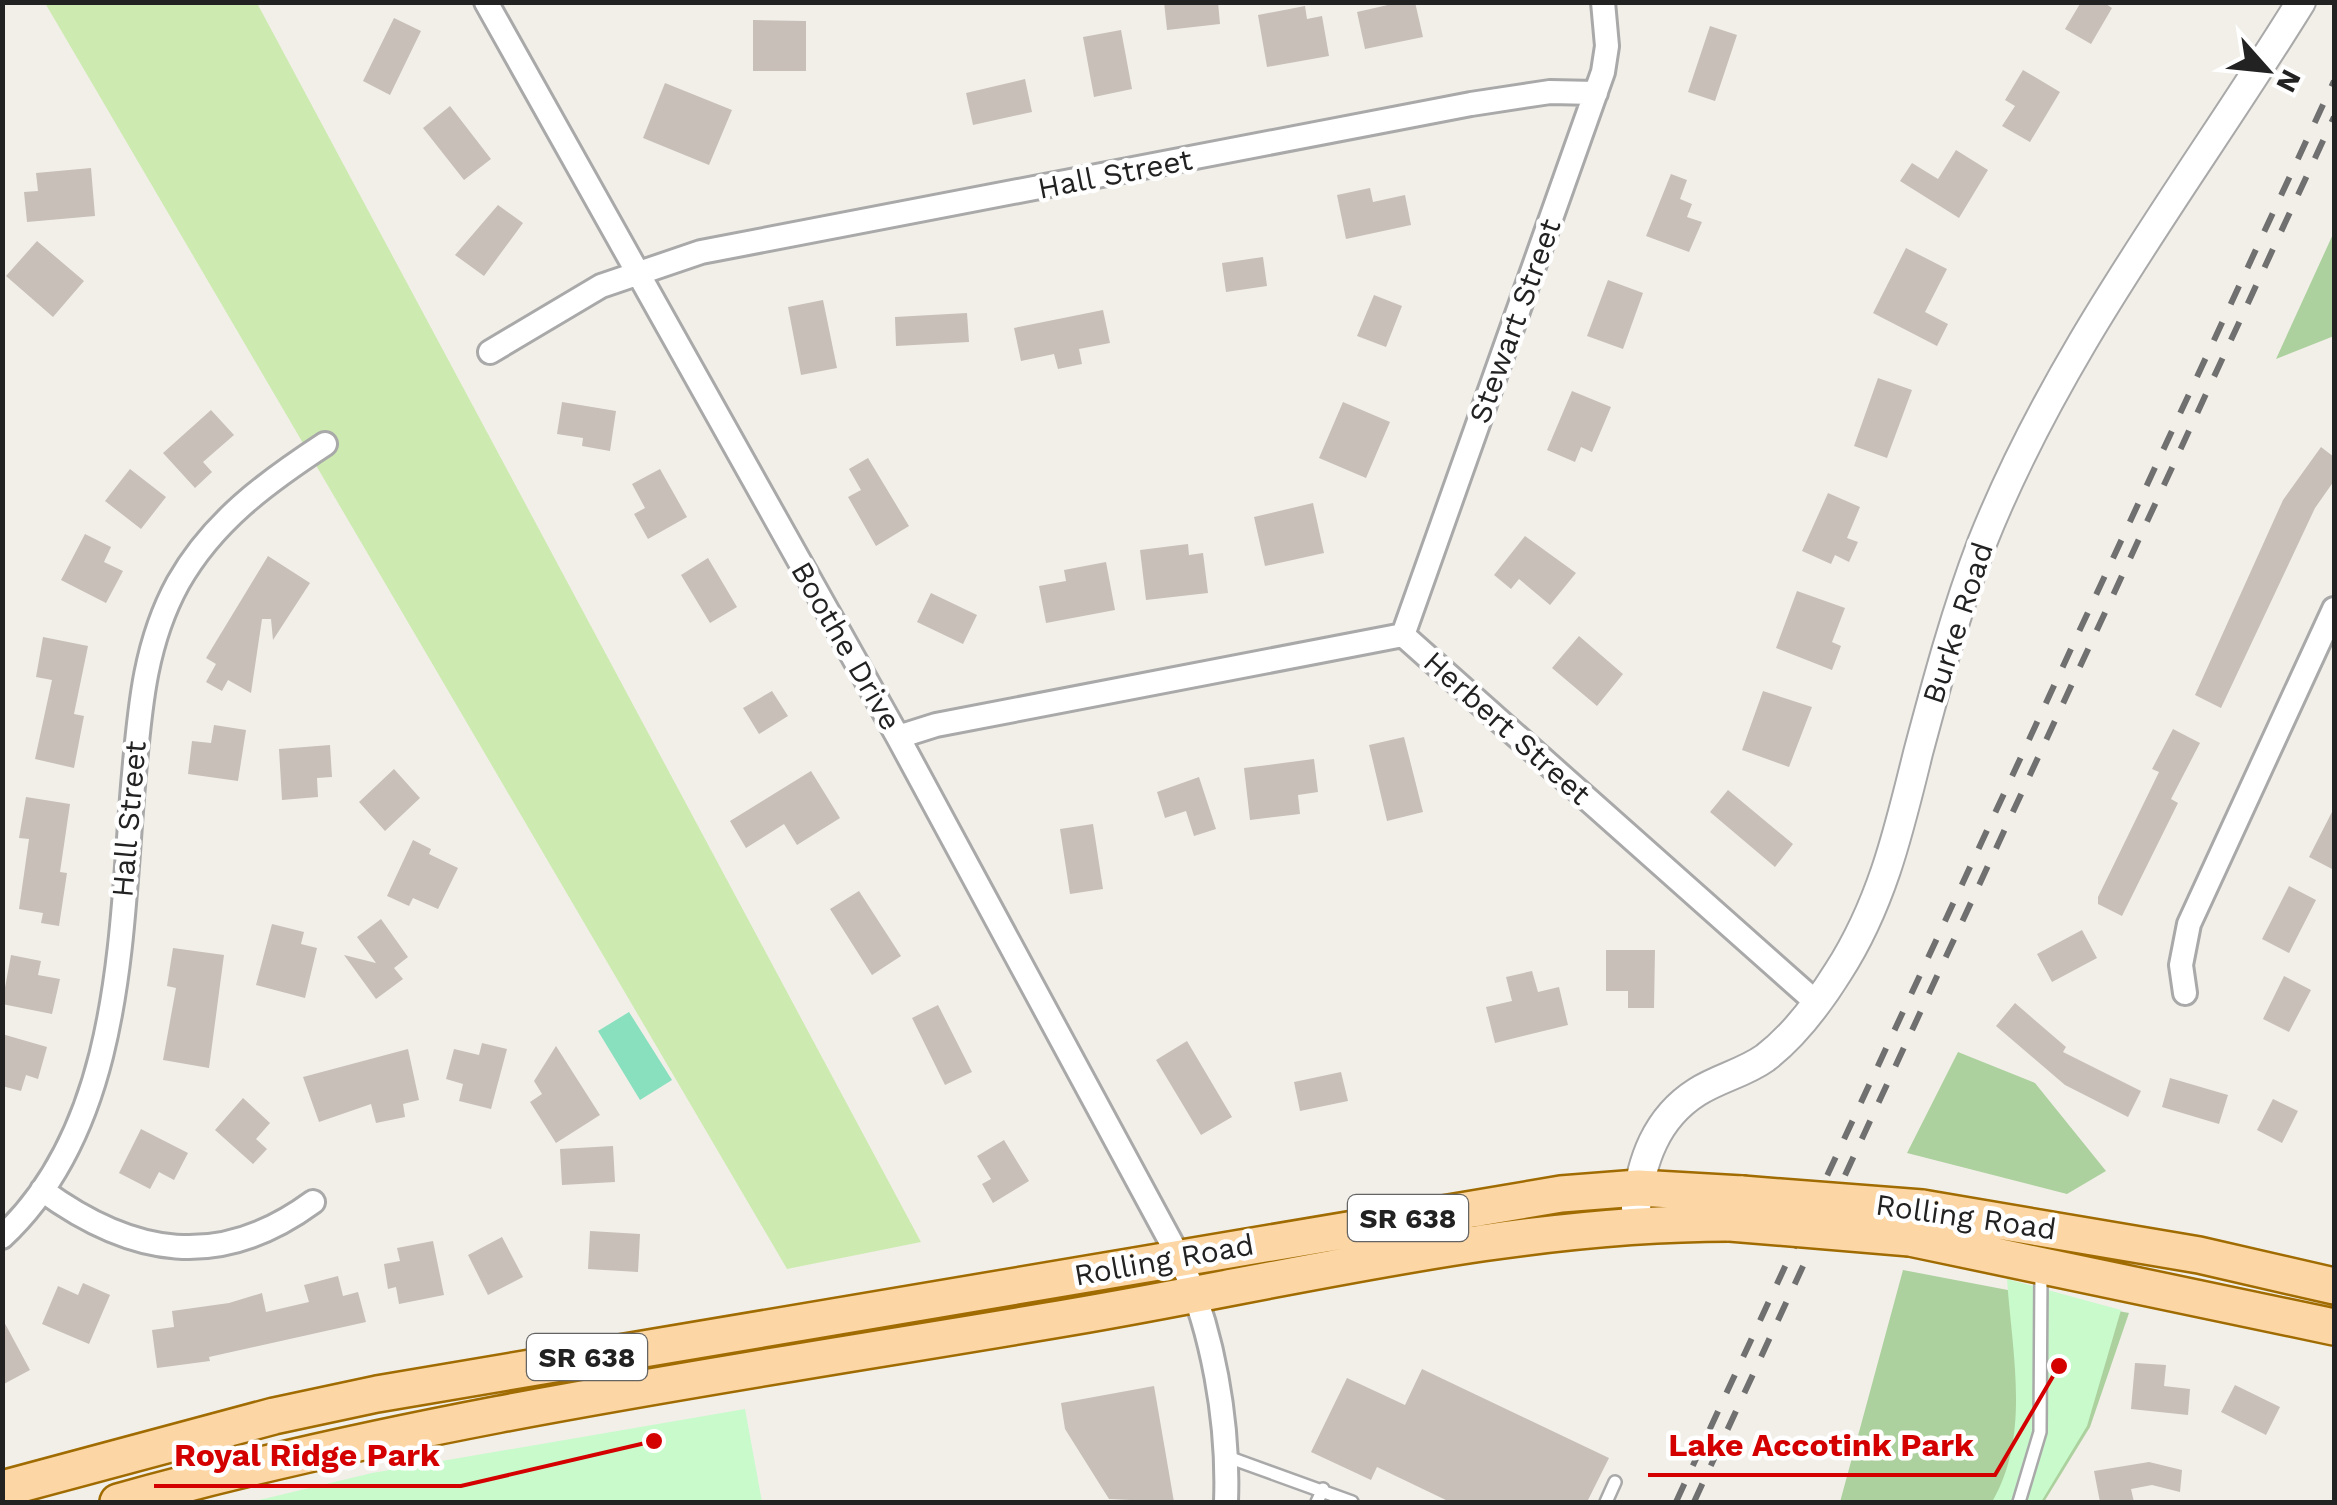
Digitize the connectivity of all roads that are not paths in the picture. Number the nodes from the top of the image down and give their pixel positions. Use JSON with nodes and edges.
{"nodes":[{"id":1,"x":486,"y":2,"type":"edge"},
{"id":2,"x":1603,"y":2,"type":"edge"},
{"id":3,"x":2301,"y":2,"type":"edge"},
{"id":4,"x":1596,"y":93,"type":"junction"},
{"id":5,"x":636,"y":273,"type":"junction"},
{"id":6,"x":490,"y":352,"type":"dead end"},
{"id":7,"x":325,"y":444,"type":"dead end"},
{"id":8,"x":2334,"y":609,"type":"edge"},
{"id":9,"x":1403,"y":635,"type":"junction"},
{"id":10,"x":898,"y":737,"type":"junction"},
{"id":11,"x":2185,"y":993,"type":"dead end"},
{"id":12,"x":1818,"y":1004,"type":"junction"},
{"id":13,"x":1638,"y":1188,"type":"junction"},
{"id":14,"x":42,"y":1190,"type":"junction"},
{"id":15,"x":313,"y":1202,"type":"dead end"},
{"id":16,"x":1736,"y":1209,"type":"junction"},
{"id":17,"x":1916,"y":1223,"type":"junction"},
{"id":18,"x":1634,"y":1224,"type":"junction"},
{"id":19,"x":2,"y":1238,"type":"edge"},
{"id":20,"x":1179,"y":1257,"type":"junction"},
{"id":21,"x":2040,"y":1262,"type":"junction"},
{"id":22,"x":2334,"y":1286,"type":"edge"},
{"id":23,"x":1196,"y":1294,"type":"junction"},
{"id":24,"x":2227,"y":1302,"type":"junction"},
{"id":25,"x":2334,"y":1326,"type":"edge"},
{"id":26,"x":2334,"y":1345,"type":"edge"},
{"id":27,"x":1226,"y":1456,"type":"junction"},
{"id":28,"x":1616,"y":1482,"type":"dead end"},
{"id":29,"x":2,"y":1488,"type":"edge"},
{"id":30,"x":1323,"y":1488,"type":"junction"},
{"id":31,"x":118,"y":1502,"type":"edge"},
{"id":32,"x":1226,"y":1502,"type":"edge"},
{"id":33,"x":1316,"y":1502,"type":"edge"},
{"id":34,"x":1352,"y":1502,"type":"edge"},
{"id":35,"x":1606,"y":1502,"type":"edge"},
{"id":36,"x":2020,"y":1502,"type":"edge"}],
"edges":[{"from":1,"to":5,"type":"street","name":"Boothe Drive"},
{"from":2,"to":4,"type":"street","name":"Stewart Street"},
{"from":3,"to":12,"type":"street","name":"Burke Road"},
{"from":4,"to":5,"type":"street","name":"Hall Street"},
{"from":4,"to":9,"type":"street","name":"Stewart Street"},
{"from":5,"to":6,"type":"street","name":"Hall Street"},
{"from":5,"to":10,"type":"street","name":"Boothe Drive"},
{"from":7,"to":14,"type":"street","name":"Hall Street"},
{"from":8,"to":11,"type":"street"},
{"from":9,"to":10,"type":"street","name":"Herbert Street"},
{"from":9,"to":12,"type":"street","name":"Herbert Street"},
{"from":10,"to":20,"type":"street","name":"Boothe Drive"},
{"from":12,"to":13,"type":"street","name":"Burke Road"},
{"from":13,"to":16,"type":"main road","name":"Rolling Road","number":"SR 638"},
{"from":13,"to":18,"type":"street","name":"Burke Road"},
{"from":13,"to":20,"type":"main road","name":"Rolling Road","number":"SR 638"},
{"from":14,"to":15,"type":"street"},
{"from":14,"to":19,"type":"street","name":"Hall Street"},
{"from":16,"to":17,"type":"main road","name":"Rolling Road","number":"SR 638","bridge":true},
{"from":16,"to":18,"type":"main road","name":"Rolling Road","number":"SR 638"},
{"from":17,"to":21,"type":"main road","name":"Rolling Road","number":"SR 638"},
{"from":17,"to":22,"type":"main road","name":"Rolling Road","number":"SR 638"},
{"from":18,"to":23,"type":"main road","name":"Rolling Road","number":"SR 638"},
{"from":20,"to":23,"type":"street","name":"Boothe Drive"},
{"from":20,"to":29,"type":"main road","name":"Rolling Road","number":"SR 638"},
{"from":21,"to":24,"type":"main road","name":"Rolling Road","number":"SR 638"},
{"from":21,"to":36,"type":"lane"},
{"from":23,"to":27,"type":"street","name":"Boothe Drive"},
{"from":23,"to":31,"type":"main road","name":"Rolling Road","number":"SR 638"},
{"from":24,"to":25,"type":"main road","name":"Rolling Road","number":"SR 638"},
{"from":24,"to":26,"type":"main road"},
{"from":27,"to":30,"type":"lane"},
{"from":27,"to":32,"type":"street","name":"Boothe Drive"},
{"from":28,"to":35,"type":"lane"},
{"from":30,"to":33,"type":"lane"},
{"from":30,"to":34,"type":"lane"}]}
